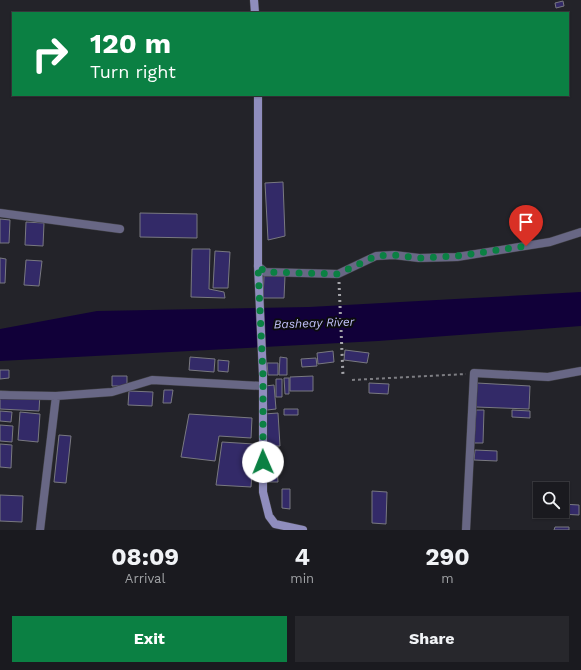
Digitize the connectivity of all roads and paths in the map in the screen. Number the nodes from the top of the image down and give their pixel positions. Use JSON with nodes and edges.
{"nodes":[{"id":1,"x":254,"y":0,"type":"edge"},
{"id":2,"x":254,"y":12,"type":"edge"},
{"id":3,"x":258,"y":96,"type":"edge"},
{"id":4,"x":0,"y":213,"type":"edge"},
{"id":5,"x":120,"y":229,"type":"dead end"},
{"id":6,"x":581,"y":232,"type":"edge"},
{"id":7,"x":259,"y":270,"type":"junction"},
{"id":8,"x":581,"y":371,"type":"edge"},
{"id":9,"x":474,"y":373,"type":"junction"},
{"id":10,"x":352,"y":380,"type":"dead end"},
{"id":11,"x":262,"y":386,"type":"junction"},
{"id":12,"x":0,"y":395,"type":"edge"},
{"id":13,"x":56,"y":396,"type":"junction"},
{"id":14,"x":40,"y":530,"type":"edge"},
{"id":15,"x":303,"y":530,"type":"edge"},
{"id":16,"x":466,"y":530,"type":"edge"}],
"edges":[{"from":1,"to":2,"type":"street"},
{"from":3,"to":7,"type":"street"},
{"from":4,"to":5,"type":"street"},
{"from":6,"to":7,"type":"street"},
{"from":7,"to":11,"type":"street"},
{"from":8,"to":9,"type":"street"},
{"from":9,"to":10,"type":"path"},
{"from":9,"to":16,"type":"street"},
{"from":11,"to":13,"type":"street"},
{"from":11,"to":15,"type":"street"},
{"from":12,"to":13,"type":"street"},
{"from":13,"to":14,"type":"street"}]}
